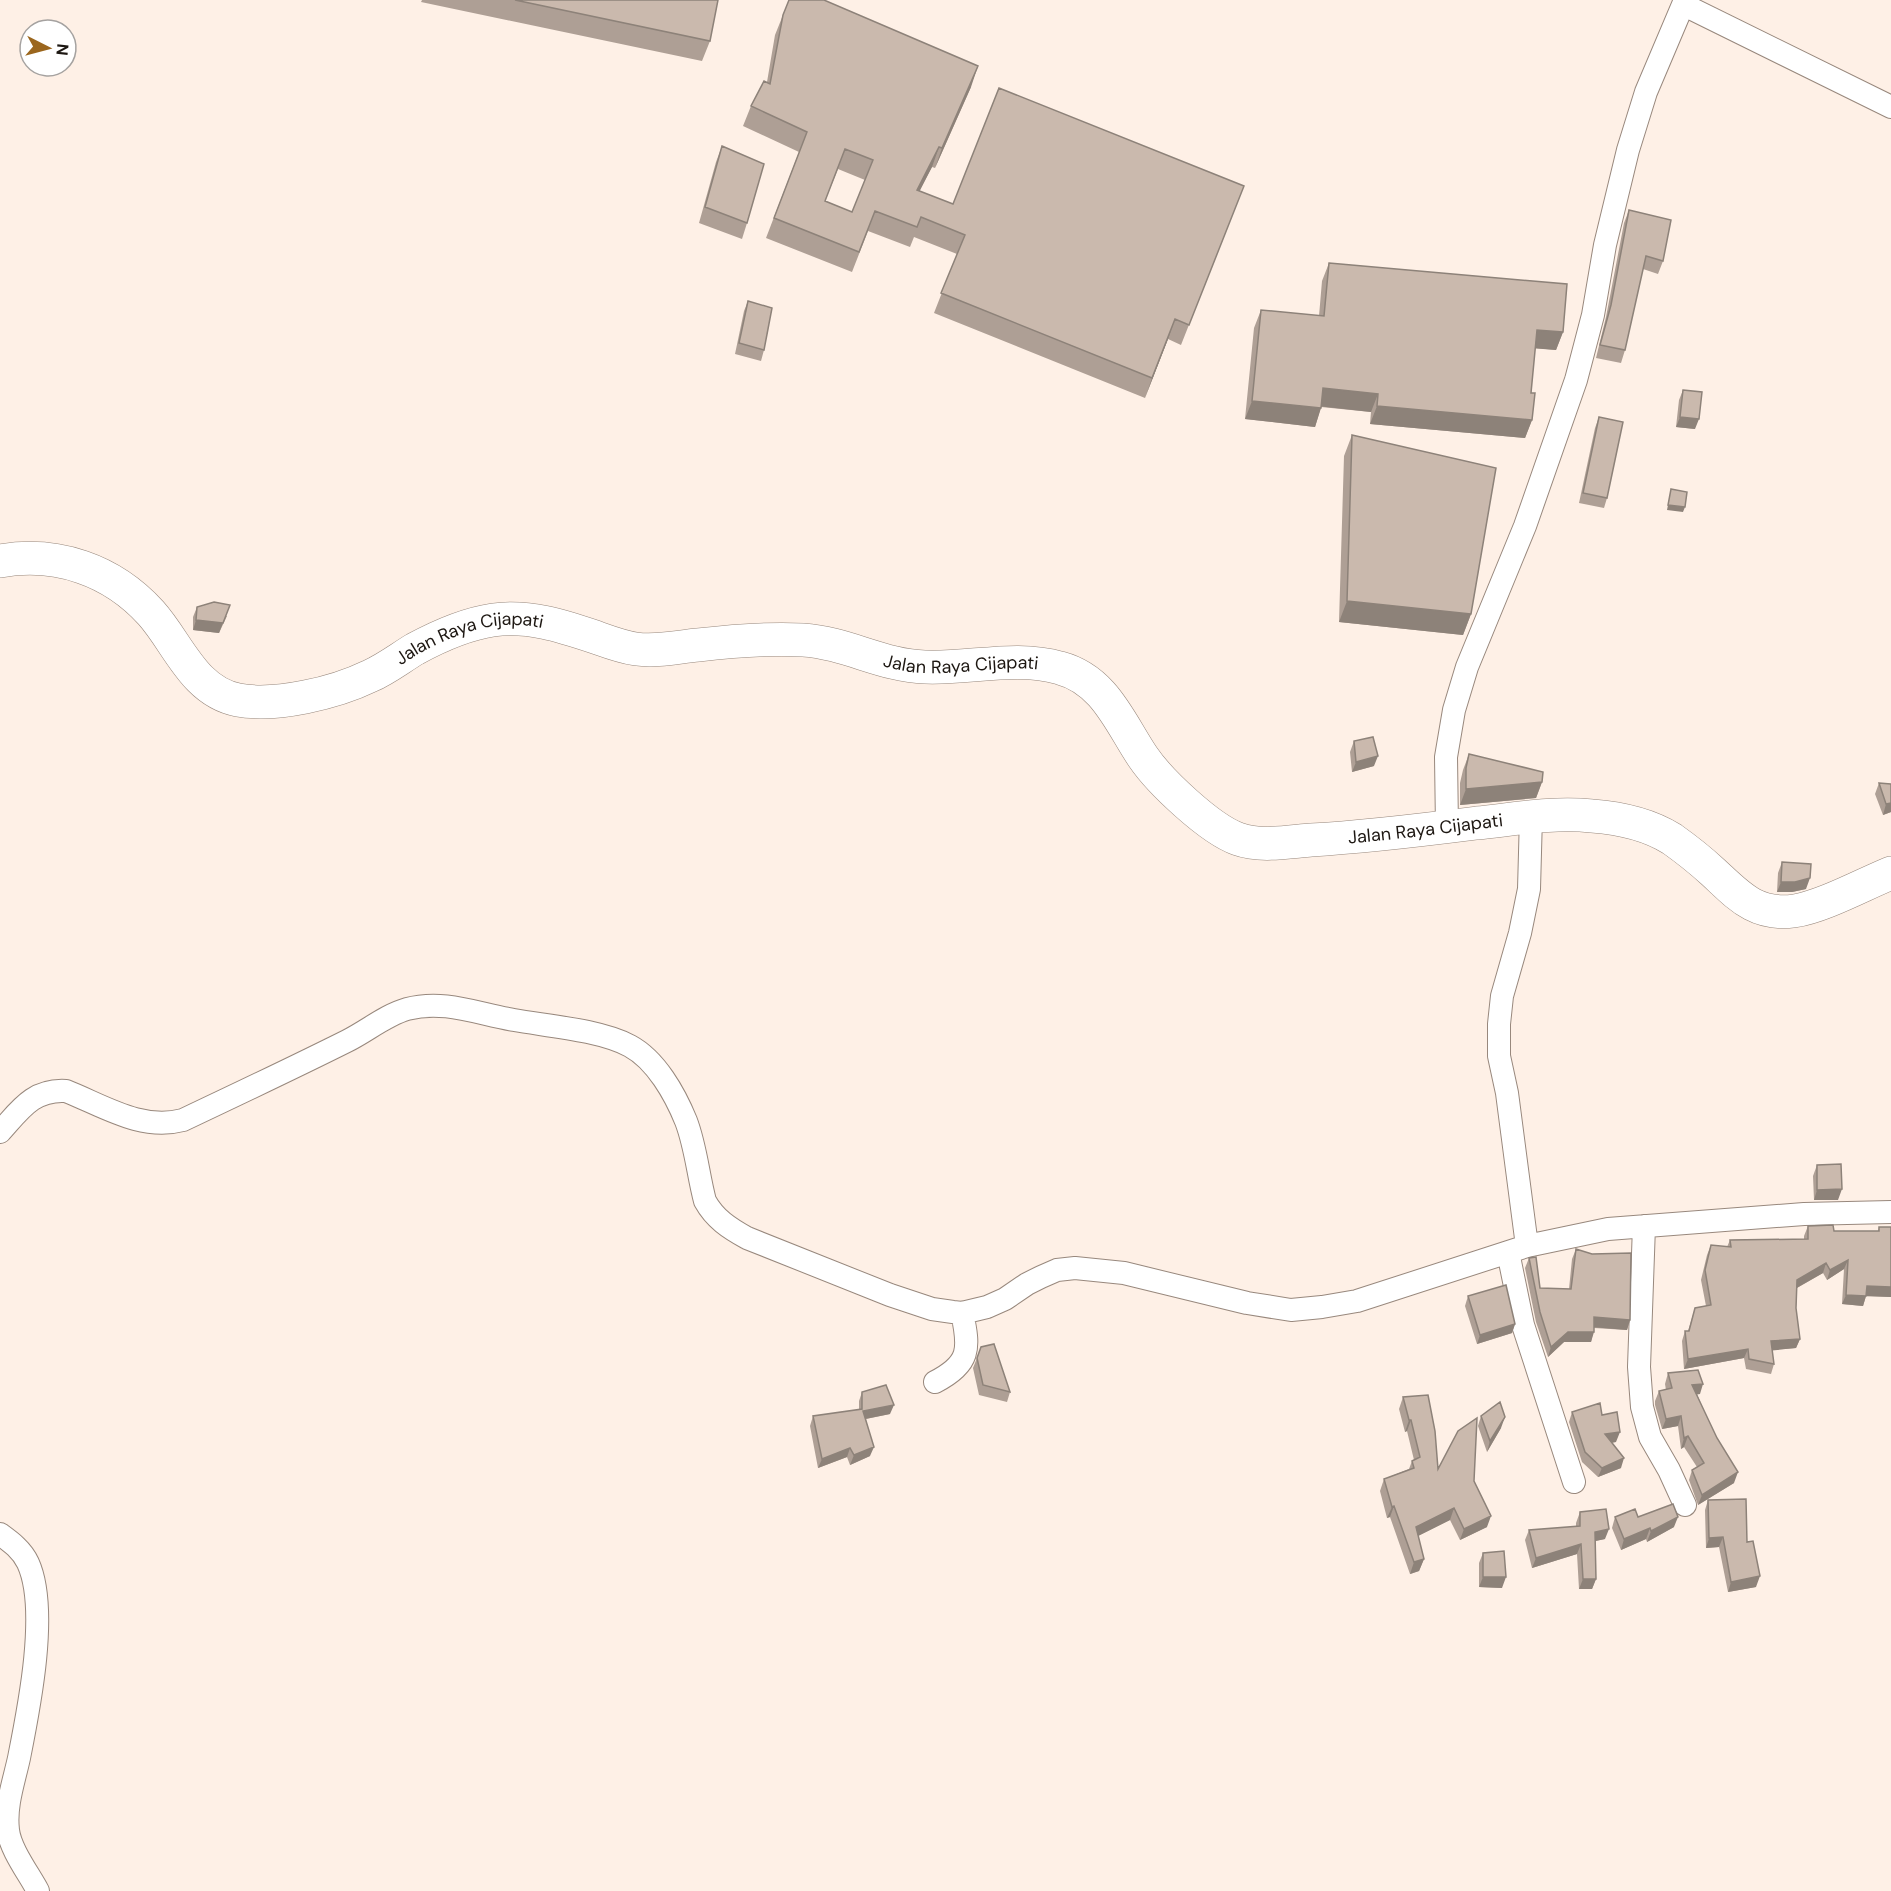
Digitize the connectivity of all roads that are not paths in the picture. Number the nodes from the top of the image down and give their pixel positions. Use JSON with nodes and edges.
{"nodes":[{"id":1,"x":1685,"y":3,"type":"edge"},
{"id":2,"x":1891,"y":107,"type":"edge"},
{"id":3,"x":0,"y":561,"type":"edge"},
{"id":4,"x":1532,"y":816,"type":"junction"},
{"id":5,"x":1447,"y":827,"type":"junction"},
{"id":6,"x":1891,"y":873,"type":"edge"},
{"id":7,"x":0,"y":1132,"type":"edge"},
{"id":8,"x":1891,"y":1212,"type":"edge"},
{"id":9,"x":1644,"y":1226,"type":"junction"},
{"id":10,"x":1518,"y":1249,"type":"junction"},
{"id":11,"x":963,"y":1313,"type":"junction"},
{"id":12,"x":935,"y":1382,"type":"dead end"},
{"id":13,"x":1574,"y":1482,"type":"dead end"},
{"id":14,"x":1685,"y":1505,"type":"dead end"},
{"id":15,"x":0,"y":1534,"type":"edge"},
{"id":16,"x":38,"y":1891,"type":"edge"}],
"edges":[{"from":1,"to":2,"type":"street"},
{"from":1,"to":5,"type":"street"},
{"from":3,"to":5,"type":"main road","name":"Jalan Raya Cijapati"},
{"from":4,"to":5,"type":"main road","name":"Jalan Raya Cijapati"},
{"from":4,"to":6,"type":"main road","name":"Jalan Raya Cijapati"},
{"from":4,"to":10,"type":"street"},
{"from":7,"to":11,"type":"street"},
{"from":8,"to":9,"type":"street"},
{"from":9,"to":10,"type":"street"},
{"from":9,"to":14,"type":"street"},
{"from":10,"to":11,"type":"street"},
{"from":10,"to":13,"type":"street"},
{"from":11,"to":12,"type":"street"},
{"from":15,"to":16,"type":"street"}]}
